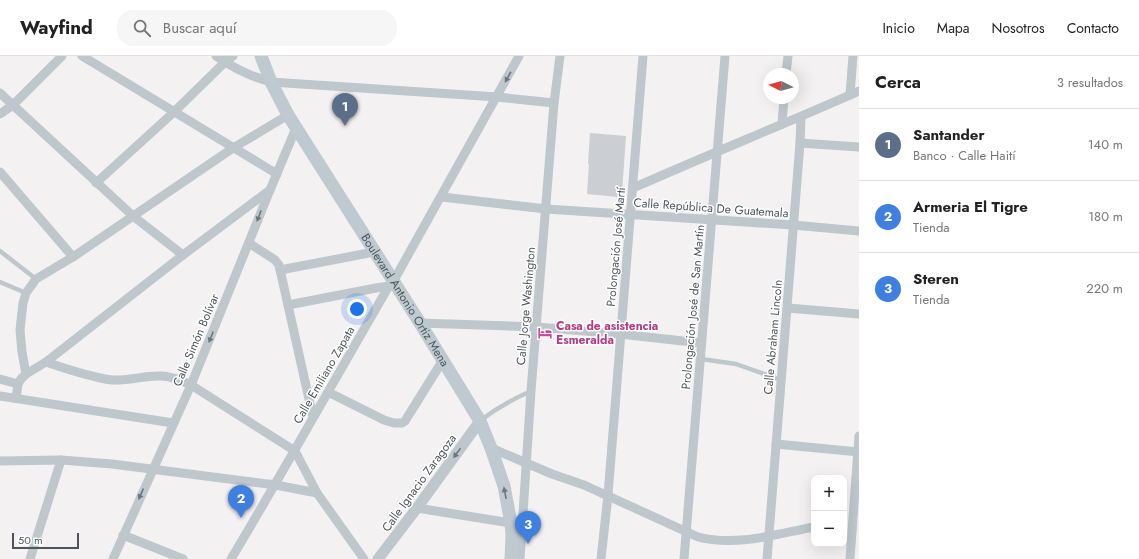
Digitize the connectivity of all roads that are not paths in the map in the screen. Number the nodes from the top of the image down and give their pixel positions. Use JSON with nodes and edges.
{"nodes":[{"id":1,"x":62,"y":56,"type":"edge"},
{"id":2,"x":82,"y":56,"type":"edge"},
{"id":3,"x":216,"y":56,"type":"edge"},
{"id":4,"x":233,"y":56,"type":"edge"},
{"id":5,"x":260,"y":56,"type":"edge"},
{"id":6,"x":520,"y":56,"type":"edge"},
{"id":7,"x":560,"y":56,"type":"edge"},
{"id":8,"x":643,"y":56,"type":"edge"},
{"id":9,"x":725,"y":56,"type":"edge"},
{"id":10,"x":788,"y":56,"type":"edge"},
{"id":11,"x":854,"y":56,"type":"edge"},
{"id":12,"x":225,"y":62,"type":"junction"},
{"id":13,"x":787,"y":68,"type":"edge"},
{"id":14,"x":271,"y":82,"type":"junction"},
{"id":15,"x":859,"y":91,"type":"edge"},
{"id":16,"x":0,"y":93,"type":"edge"},
{"id":17,"x":850,"y":95,"type":"junction"},
{"id":18,"x":497,"y":97,"type":"junction"},
{"id":19,"x":554,"y":103,"type":"junction"},
{"id":20,"x":784,"y":104,"type":"edge"},
{"id":21,"x":13,"y":105,"type":"junction"},
{"id":22,"x":174,"y":112,"type":"junction"},
{"id":23,"x":0,"y":114,"type":"edge"},
{"id":24,"x":288,"y":115,"type":"junction"},
{"id":25,"x":800,"y":117,"type":"junction"},
{"id":26,"x":782,"y":124,"type":"junction"},
{"id":27,"x":296,"y":128,"type":"junction"},
{"id":28,"x":800,"y":143,"type":"junction"},
{"id":29,"x":859,"y":147,"type":"edge"},
{"id":30,"x":233,"y":148,"type":"junction"},
{"id":31,"x":717,"y":151,"type":"junction"},
{"id":32,"x":277,"y":174,"type":"junction"},
{"id":33,"x":3,"y":175,"type":"edge"},
{"id":34,"x":96,"y":183,"type":"junction"},
{"id":35,"x":0,"y":185,"type":"edge"},
{"id":36,"x":632,"y":188,"type":"junction"},
{"id":37,"x":270,"y":190,"type":"junction"},
{"id":38,"x":442,"y":197,"type":"junction"},
{"id":39,"x":546,"y":209,"type":"junction"},
{"id":40,"x":631,"y":214,"type":"junction"},
{"id":41,"x":134,"y":216,"type":"junction"},
{"id":42,"x":712,"y":220,"type":"junction"},
{"id":43,"x":793,"y":225,"type":"junction"},
{"id":44,"x":859,"y":230,"type":"edge"},
{"id":45,"x":249,"y":243,"type":"junction"},
{"id":46,"x":0,"y":251,"type":"edge"},
{"id":47,"x":374,"y":252,"type":"junction"},
{"id":48,"x":183,"y":255,"type":"junction"},
{"id":49,"x":73,"y":257,"type":"junction"},
{"id":50,"x":280,"y":270,"type":"junction"},
{"id":51,"x":36,"y":279,"type":"junction"},
{"id":52,"x":0,"y":282,"type":"edge"},
{"id":53,"x":391,"y":284,"type":"junction"},
{"id":54,"x":26,"y":293,"type":"junction"},
{"id":55,"x":288,"y":306,"type":"junction"},
{"id":56,"x":788,"y":308,"type":"junction"},
{"id":57,"x":859,"y":314,"type":"edge"},
{"id":58,"x":420,"y":323,"type":"junction"},
{"id":59,"x":536,"y":327,"type":"junction"},
{"id":60,"x":620,"y":334,"type":"junction"},
{"id":61,"x":701,"y":343,"type":"junction"},
{"id":62,"x":701,"y":359,"type":"junction"},
{"id":63,"x":443,"y":360,"type":"junction"},
{"id":64,"x":46,"y":362,"type":"junction"},
{"id":65,"x":26,"y":374,"type":"junction"},
{"id":66,"x":0,"y":379,"type":"edge"},
{"id":67,"x":781,"y":380,"type":"junction"},
{"id":68,"x":18,"y":384,"type":"junction"},
{"id":69,"x":191,"y":385,"type":"junction"},
{"id":70,"x":531,"y":390,"type":"junction"},
{"id":71,"x":328,"y":392,"type":"junction"},
{"id":72,"x":0,"y":396,"type":"edge"},
{"id":73,"x":16,"y":398,"type":"junction"},
{"id":74,"x":313,"y":417,"type":"junction"},
{"id":75,"x":480,"y":421,"type":"junction"},
{"id":76,"x":173,"y":423,"type":"junction"},
{"id":77,"x":859,"y":436,"type":"edge"},
{"id":78,"x":776,"y":444,"type":"junction"},
{"id":79,"x":491,"y":448,"type":"junction"},
{"id":80,"x":295,"y":451,"type":"junction"},
{"id":81,"x":858,"y":452,"type":"edge"},
{"id":82,"x":0,"y":460,"type":"edge"},
{"id":83,"x":61,"y":460,"type":"junction"},
{"id":84,"x":527,"y":463,"type":"junction"},
{"id":85,"x":152,"y":469,"type":"junction"},
{"id":86,"x":276,"y":485,"type":"junction"},
{"id":87,"x":317,"y":493,"type":"junction"},
{"id":88,"x":608,"y":495,"type":"junction"},
{"id":89,"x":417,"y":508,"type":"junction"},
{"id":90,"x":511,"y":523,"type":"junction"},
{"id":91,"x":852,"y":525,"type":"edge"},
{"id":92,"x":811,"y":528,"type":"edge"},
{"id":93,"x":686,"y":531,"type":"junction"},
{"id":94,"x":123,"y":535,"type":"junction"},
{"id":95,"x":769,"y":536,"type":"junction"},
{"id":96,"x":30,"y":559,"type":"edge"},
{"id":97,"x":113,"y":559,"type":"edge"},
{"id":98,"x":183,"y":559,"type":"edge"},
{"id":99,"x":231,"y":559,"type":"edge"},
{"id":100,"x":364,"y":559,"type":"edge"},
{"id":101,"x":378,"y":559,"type":"edge"},
{"id":102,"x":511,"y":559,"type":"edge"},
{"id":103,"x":520,"y":559,"type":"edge"},
{"id":104,"x":601,"y":559,"type":"edge"},
{"id":105,"x":684,"y":559,"type":"edge"},
{"id":106,"x":767,"y":559,"type":"edge"},
{"id":107,"x":850,"y":559,"type":"edge"}],
"edges":[{"from":1,"to":21,"type":"street"},
{"from":2,"to":22,"type":"street"},
{"from":3,"to":12,"type":"street"},
{"from":4,"to":12,"type":"street"},
{"from":5,"to":14,"type":"main road","name":"Boulevard Antonio Ortiz Mena"},
{"from":6,"to":18,"type":"street","name":"Calle Emiliano Zapata","one_way":true},
{"from":7,"to":19,"type":"street","name":"Calle Jorge Washington"},
{"from":8,"to":36,"type":"street","name":"Prolongación José Martí"},
{"from":9,"to":31,"type":"street","name":"Prolongación José de San Martín"},
{"from":10,"to":13,"type":"street"},
{"from":11,"to":17,"type":"street"},
{"from":12,"to":14,"type":"street"},
{"from":12,"to":22,"type":"street"},
{"from":14,"to":18,"type":"street"},
{"from":14,"to":24,"type":"main road","name":"Boulevard Antonio Ortiz Mena"},
{"from":15,"to":17,"type":"street"},
{"from":16,"to":21,"type":"street"},
{"from":17,"to":25,"type":"street"},
{"from":18,"to":19,"type":"street"},
{"from":18,"to":38,"type":"street","name":"Calle Emiliano Zapata"},
{"from":19,"to":39,"type":"street","name":"Calle Jorge Washington"},
{"from":20,"to":26,"type":"street"},
{"from":21,"to":23,"type":"street"},
{"from":21,"to":34,"type":"street"},
{"from":22,"to":30,"type":"street"},
{"from":22,"to":34,"type":"street"},
{"from":24,"to":27,"type":"main road","name":"Boulevard Antonio Ortiz Mena"},
{"from":24,"to":30,"type":"street"},
{"from":25,"to":26,"type":"street"},
{"from":25,"to":28,"type":"street","name":"Calle Abraham Lincoln"},
{"from":26,"to":31,"type":"street"},
{"from":27,"to":32,"type":"street","name":"Calle Simón Bolívar"},
{"from":27,"to":47,"type":"main road","name":"Boulevard Antonio Ortiz Mena"},
{"from":28,"to":29,"type":"street"},
{"from":28,"to":43,"type":"street","name":"Calle Abraham Lincoln"},
{"from":30,"to":32,"type":"street"},
{"from":30,"to":41,"type":"street"},
{"from":31,"to":36,"type":"street"},
{"from":31,"to":42,"type":"street","name":"Prolongación José de San Martín"},
{"from":32,"to":37,"type":"street","name":"Calle Simón Bolívar"},
{"from":33,"to":35,"type":"street"},
{"from":33,"to":49,"type":"street"},
{"from":34,"to":41,"type":"street"},
{"from":36,"to":40,"type":"street","name":"Prolongación José Martí"},
{"from":37,"to":45,"type":"street","name":"Calle Simón Bolívar","one_way":true},
{"from":37,"to":48,"type":"street"},
{"from":38,"to":39,"type":"street","name":"Calle República De Guatemala"},
{"from":38,"to":53,"type":"street","name":"Calle Emiliano Zapata"},
{"from":39,"to":40,"type":"street","name":"Calle República De Guatemala"},
{"from":39,"to":59,"type":"street","name":"Calle Jorge Washington"},
{"from":40,"to":42,"type":"street","name":"Calle República De Guatemala"},
{"from":40,"to":60,"type":"street","name":"Prolongación José Martí"},
{"from":41,"to":48,"type":"street"},
{"from":41,"to":49,"type":"street"},
{"from":42,"to":43,"type":"street","name":"Calle República De Guatemala"},
{"from":42,"to":61,"type":"street","name":"Prolongación José de San Martín"},
{"from":43,"to":44,"type":"street","name":"Calle República De Guatemala"},
{"from":43,"to":56,"type":"street","name":"Calle Abraham Lincoln"},
{"from":45,"to":50,"type":"street"},
{"from":45,"to":69,"type":"street","name":"Calle Simón Bolívar","one_way":true},
{"from":46,"to":51,"type":"lane"},
{"from":47,"to":50,"type":"street"},
{"from":47,"to":53,"type":"main road","name":"Boulevard Antonio Ortiz Mena"},
{"from":48,"to":64,"type":"street"},
{"from":49,"to":51,"type":"street"},
{"from":50,"to":55,"type":"street"},
{"from":51,"to":54,"type":"street"},
{"from":52,"to":54,"type":"lane"},
{"from":53,"to":55,"type":"street"},
{"from":53,"to":58,"type":"main road","name":"Boulevard Antonio Ortiz Mena"},
{"from":53,"to":71,"type":"street","name":"Calle Emiliano Zapata"},
{"from":54,"to":65,"type":"street"},
{"from":55,"to":74,"type":"street"},
{"from":56,"to":57,"type":"street"},
{"from":56,"to":67,"type":"street","name":"Calle Abraham Lincoln"},
{"from":58,"to":59,"type":"street"},
{"from":58,"to":63,"type":"main road","name":"Boulevard Antonio Ortiz Mena"},
{"from":59,"to":60,"type":"street"},
{"from":59,"to":70,"type":"street","name":"Calle Jorge Washington"},
{"from":60,"to":61,"type":"street"},
{"from":60,"to":88,"type":"street","name":"Prolongación José Martí"},
{"from":61,"to":62,"type":"street","name":"Prolongación José de San Martín"},
{"from":62,"to":67,"type":"lane"},
{"from":62,"to":93,"type":"street","name":"Prolongación José de San Martín"},
{"from":63,"to":71,"type":"street"},
{"from":63,"to":75,"type":"main road","name":"Boulevard Antonio Ortiz Mena"},
{"from":64,"to":65,"type":"street"},
{"from":64,"to":69,"type":"street"},
{"from":65,"to":68,"type":"street"},
{"from":66,"to":68,"type":"street"},
{"from":67,"to":78,"type":"street","name":"Calle Abraham Lincoln"},
{"from":68,"to":73,"type":"street"},
{"from":69,"to":76,"type":"street","name":"Calle Simón Bolívar"},
{"from":69,"to":80,"type":"street"},
{"from":70,"to":75,"type":"lane"},
{"from":70,"to":84,"type":"street","name":"Calle Jorge Washington"},
{"from":71,"to":74,"type":"street","name":"Calle Emiliano Zapata"},
{"from":72,"to":73,"type":"street"},
{"from":73,"to":76,"type":"street"},
{"from":74,"to":80,"type":"street","name":"Calle Emiliano Zapata"},
{"from":75,"to":79,"type":"main road","name":"Boulevard Antonio Ortiz Mena"},
{"from":75,"to":89,"type":"street","name":"Calle Ignacio Zaragoza","one_way":true},
{"from":76,"to":85,"type":"street","name":"Calle Simón Bolívar"},
{"from":77,"to":81,"type":"street"},
{"from":78,"to":81,"type":"street"},
{"from":78,"to":95,"type":"street","name":"Calle Abraham Lincoln"},
{"from":79,"to":84,"type":"street"},
{"from":90,"to":79,"type":"main road","name":"Boulevard Antonio Ortiz Mena","one_way":true},
{"from":80,"to":86,"type":"street","name":"Calle Emiliano Zapata"},
{"from":80,"to":87,"type":"street"},
{"from":81,"to":91,"type":"street"},
{"from":82,"to":83,"type":"street"},
{"from":83,"to":85,"type":"street"},
{"from":83,"to":96,"type":"street"},
{"from":84,"to":88,"type":"street"},
{"from":84,"to":103,"type":"street","name":"Calle Jorge Washington"},
{"from":85,"to":86,"type":"street"},
{"from":85,"to":94,"type":"street","name":"Calle Simón Bolívar","one_way":true},
{"from":86,"to":87,"type":"street"},
{"from":86,"to":99,"type":"street","name":"Calle Emiliano Zapata"},
{"from":87,"to":100,"type":"street"},
{"from":88,"to":93,"type":"street"},
{"from":88,"to":104,"type":"street","name":"Prolongación José Martí"},
{"from":89,"to":90,"type":"street"},
{"from":89,"to":101,"type":"street","name":"Calle Ignacio Zaragoza"},
{"from":90,"to":102,"type":"main road","name":"Boulevard Antonio Ortiz Mena"},
{"from":91,"to":107,"type":"street"},
{"from":92,"to":95,"type":"street"},
{"from":93,"to":95,"type":"street"},
{"from":93,"to":105,"type":"street","name":"Prolongación José de San Martín"},
{"from":94,"to":97,"type":"street","name":"Calle Simón Bolívar"},
{"from":94,"to":98,"type":"street"},
{"from":95,"to":106,"type":"street","name":"Calle Abraham Lincoln"}]}
